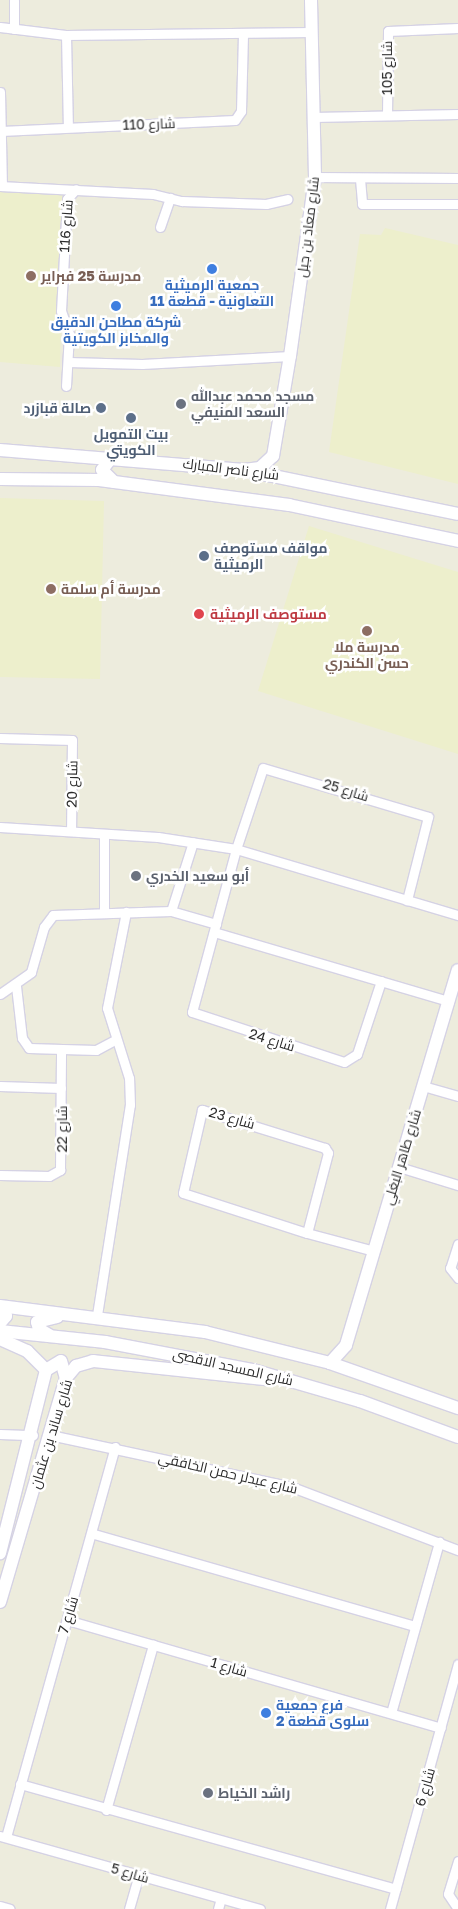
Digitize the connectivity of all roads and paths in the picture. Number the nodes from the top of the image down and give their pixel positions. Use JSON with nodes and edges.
{"nodes":[{"id":1,"x":14,"y":0,"type":"edge"},
{"id":2,"x":312,"y":0,"type":"edge"},
{"id":3,"x":0,"y":27,"type":"edge"},
{"id":4,"x":458,"y":28,"type":"edge"},
{"id":5,"x":14,"y":29,"type":"junction"},
{"id":6,"x":312,"y":32,"type":"junction"},
{"id":7,"x":66,"y":35,"type":"junction"},
{"id":8,"x":243,"y":35,"type":"junction"},
{"id":9,"x":0,"y":92,"type":"edge"},
{"id":10,"x":458,"y":114,"type":"edge"},
{"id":11,"x":387,"y":115,"type":"junction"},
{"id":12,"x":314,"y":118,"type":"junction"},
{"id":13,"x":68,"y":127,"type":"junction"},
{"id":14,"x":1,"y":131,"type":"edge"},
{"id":15,"x":315,"y":177,"type":"junction"},
{"id":16,"x":458,"y":178,"type":"edge"},
{"id":17,"x":360,"y":179,"type":"junction"},
{"id":18,"x":1,"y":186,"type":"edge"},
{"id":19,"x":76,"y":189,"type":"junction"},
{"id":20,"x":170,"y":198,"type":"junction"},
{"id":21,"x":287,"y":199,"type":"dead end"},
{"id":22,"x":458,"y":204,"type":"edge"},
{"id":23,"x":160,"y":227,"type":"dead end"},
{"id":24,"x":290,"y":356,"type":"junction"},
{"id":25,"x":68,"y":362,"type":"junction"},
{"id":26,"x":66,"y":386,"type":"dead end"},
{"id":27,"x":0,"y":450,"type":"edge"},
{"id":28,"x":275,"y":453,"type":"junction"},
{"id":29,"x":112,"y":457,"type":"junction"},
{"id":30,"x":244,"y":470,"type":"junction"},
{"id":31,"x":290,"y":476,"type":"junction"},
{"id":32,"x":0,"y":479,"type":"edge"},
{"id":33,"x":116,"y":484,"type":"junction"},
{"id":34,"x":458,"y":514,"type":"edge"},
{"id":35,"x":458,"y":541,"type":"edge"},
{"id":36,"x":0,"y":738,"type":"edge"},
{"id":37,"x":0,"y":827,"type":"edge"},
{"id":38,"x":71,"y":829,"type":"junction"},
{"id":39,"x":104,"y":834,"type":"junction"},
{"id":40,"x":193,"y":842,"type":"junction"},
{"id":41,"x":236,"y":849,"type":"junction"},
{"id":42,"x":224,"y":890,"type":"joint"},
{"id":43,"x":407,"y":900,"type":"junction"},
{"id":44,"x":171,"y":911,"type":"junction"},
{"id":45,"x":126,"y":912,"type":"junction"},
{"id":46,"x":104,"y":913,"type":"junction"},
{"id":47,"x":458,"y":915,"type":"edge"},
{"id":48,"x":215,"y":928,"type":"junction"},
{"id":49,"x":458,"y":970,"type":"edge"},
{"id":50,"x":381,"y":981,"type":"junction"},
{"id":51,"x":16,"y":986,"type":"junction"},
{"id":52,"x":0,"y":994,"type":"edge"},
{"id":53,"x":449,"y":1001,"type":"junction"},
{"id":54,"x":115,"y":1040,"type":"junction"},
{"id":55,"x":61,"y":1050,"type":"junction"},
{"id":56,"x":0,"y":1086,"type":"edge"},
{"id":57,"x":424,"y":1086,"type":"junction"},
{"id":58,"x":61,"y":1088,"type":"junction"},
{"id":59,"x":458,"y":1096,"type":"edge"},
{"id":60,"x":400,"y":1167,"type":"junction"},
{"id":61,"x":0,"y":1175,"type":"edge"},
{"id":62,"x":458,"y":1185,"type":"edge"},
{"id":63,"x":307,"y":1233,"type":"junction"},
{"id":64,"x":458,"y":1244,"type":"edge"},
{"id":65,"x":374,"y":1251,"type":"junction"},
{"id":66,"x":458,"y":1278,"type":"edge"},
{"id":67,"x":0,"y":1307,"type":"edge"},
{"id":68,"x":94,"y":1314,"type":"junction"},
{"id":69,"x":0,"y":1323,"type":"edge"},
{"id":70,"x":0,"y":1331,"type":"edge"},
{"id":71,"x":52,"y":1336,"type":"junction"},
{"id":72,"x":0,"y":1339,"type":"edge"},
{"id":73,"x":346,"y":1345,"type":"junction"},
{"id":74,"x":330,"y":1362,"type":"junction"},
{"id":75,"x":46,"y":1370,"type":"junction"},
{"id":76,"x":356,"y":1371,"type":"junction"},
{"id":77,"x":66,"y":1378,"type":"junction"},
{"id":78,"x":296,"y":1381,"type":"junction"},
{"id":79,"x":458,"y":1408,"type":"edge"},
{"id":80,"x":0,"y":1434,"type":"edge"},
{"id":81,"x":33,"y":1435,"type":"junction"},
{"id":82,"x":50,"y":1435,"type":"junction"},
{"id":83,"x":458,"y":1435,"type":"edge"},
{"id":84,"x":115,"y":1447,"type":"junction"},
{"id":85,"x":5,"y":1524,"type":"edge"},
{"id":86,"x":94,"y":1534,"type":"junction"},
{"id":87,"x":439,"y":1542,"type":"junction"},
{"id":88,"x":458,"y":1550,"type":"edge"},
{"id":89,"x":0,"y":1553,"type":"edge"},
{"id":90,"x":0,"y":1602,"type":"edge"},
{"id":91,"x":67,"y":1620,"type":"junction"},
{"id":92,"x":415,"y":1626,"type":"junction"},
{"id":93,"x":153,"y":1645,"type":"junction"},
{"id":94,"x":458,"y":1664,"type":"edge"},
{"id":95,"x":391,"y":1712,"type":"junction"},
{"id":96,"x":441,"y":1728,"type":"junction"},
{"id":97,"x":20,"y":1784,"type":"junction"},
{"id":98,"x":106,"y":1810,"type":"junction"},
{"id":99,"x":3,"y":1837,"type":"edge"},
{"id":100,"x":458,"y":1861,"type":"edge"},
{"id":101,"x":139,"y":1875,"type":"junction"},
{"id":102,"x":396,"y":1889,"type":"junction"},
{"id":103,"x":221,"y":1898,"type":"junction"},
{"id":104,"x":0,"y":1906,"type":"edge"},
{"id":105,"x":10,"y":1909,"type":"edge"},
{"id":106,"x":129,"y":1909,"type":"edge"},
{"id":107,"x":218,"y":1909,"type":"edge"},
{"id":108,"x":260,"y":1909,"type":"edge"},
{"id":109,"x":390,"y":1909,"type":"edge"},
{"id":110,"x":458,"y":1909,"type":"edge"}],
"edges":[{"from":1,"to":5,"type":"street"},
{"from":2,"to":6,"type":"street","name":"شارع معاذ بن جبل"},
{"from":3,"to":5,"type":"street"},
{"from":4,"to":11,"type":"street","name":"شارع 105"},
{"from":5,"to":7,"type":"street"},
{"from":6,"to":8,"type":"street"},
{"from":6,"to":12,"type":"street","name":"شارع معاذ بن جبل"},
{"from":7,"to":8,"type":"street"},
{"from":7,"to":13,"type":"street"},
{"from":8,"to":13,"type":"street","name":"شارع 110"},
{"from":9,"to":14,"type":"street"},
{"from":10,"to":11,"type":"street","name":"شارع 105"},
{"from":11,"to":12,"type":"street","name":"شارع 105"},
{"from":12,"to":15,"type":"street","name":"شارع معاذ بن جبل"},
{"from":13,"to":14,"type":"street"},
{"from":14,"to":18,"type":"street"},
{"from":15,"to":17,"type":"street"},
{"from":15,"to":24,"type":"street","name":"شارع معاذ بن جبل"},
{"from":16,"to":17,"type":"street"},
{"from":17,"to":22,"type":"street"},
{"from":18,"to":19,"type":"street"},
{"from":19,"to":20,"type":"street","name":"شارع 116"},
{"from":19,"to":25,"type":"street","name":"شارع 116"},
{"from":20,"to":21,"type":"street","name":"شارع 116"},
{"from":20,"to":23,"type":"street"},
{"from":24,"to":25,"type":"street"},
{"from":24,"to":28,"type":"street","name":"شارع معاذ بن جبل"},
{"from":25,"to":26,"type":"street","name":"شارع 116"},
{"from":27,"to":29,"type":"street","name":"شارع ناصر المبارك"},
{"from":28,"to":30,"type":"street"},
{"from":28,"to":31,"type":"street"},
{"from":29,"to":30,"type":"street","name":"شارع ناصر المبارك"},
{"from":29,"to":33,"type":"street"},
{"from":30,"to":31,"type":"street","name":"شارع ناصر المبارك"},
{"from":31,"to":34,"type":"street","name":"شارع ناصر المبارك"},
{"from":32,"to":33,"type":"street","name":"شارع ناصر المبارك"},
{"from":33,"to":35,"type":"street","name":"شارع ناصر المبارك"},
{"from":36,"to":38,"type":"street","name":"شارع 20"},
{"from":37,"to":38,"type":"street"},
{"from":38,"to":39,"type":"street"},
{"from":39,"to":40,"type":"street"},
{"from":39,"to":46,"type":"street"},
{"from":40,"to":41,"type":"street"},
{"from":40,"to":44,"type":"street"},
{"from":41,"to":42,"type":"street","name":"شارع 25"},
{"from":41,"to":43,"type":"street"},
{"from":41,"to":43,"type":"street","name":"شارع 25"},
{"from":42,"to":48,"type":"street","name":"شارع 24"},
{"from":43,"to":47,"type":"street"},
{"from":44,"to":45,"type":"street"},
{"from":44,"to":48,"type":"street"},
{"from":45,"to":46,"type":"street"},
{"from":45,"to":54,"type":"street"},
{"from":46,"to":51,"type":"street"},
{"from":48,"to":50,"type":"street"},
{"from":48,"to":50,"type":"street","name":"شارع 24"},
{"from":49,"to":53,"type":"street","name":"شارع طاهر البغلي"},
{"from":50,"to":53,"type":"street"},
{"from":51,"to":52,"type":"street"},
{"from":51,"to":55,"type":"street"},
{"from":53,"to":57,"type":"street","name":"شارع طاهر البغلي"},
{"from":54,"to":55,"type":"street"},
{"from":54,"to":68,"type":"street"},
{"from":55,"to":58,"type":"street"},
{"from":56,"to":58,"type":"street","name":"شارع 22"},
{"from":57,"to":59,"type":"street"},
{"from":57,"to":60,"type":"street","name":"شارع طاهر البغلي"},
{"from":58,"to":61,"type":"street","name":"شارع 22"},
{"from":60,"to":62,"type":"street"},
{"from":60,"to":65,"type":"street","name":"شارع طاهر البغلي"},
{"from":63,"to":63,"type":"street","name":"شارع 23"},
{"from":63,"to":65,"type":"street","name":"شارع 23"},
{"from":64,"to":66,"type":"street"},
{"from":65,"to":73,"type":"street","name":"شارع طاهر البغلي"},
{"from":67,"to":68,"type":"street","name":"شارع المسجد الاقصى"},
{"from":67,"to":69,"type":"street"},
{"from":68,"to":71,"type":"street"},
{"from":68,"to":74,"type":"street","name":"شارع المسجد الاقصى"},
{"from":70,"to":71,"type":"street","name":"شارع المسجد الاقصى"},
{"from":71,"to":78,"type":"street","name":"شارع المسجد الاقصى"},
{"from":72,"to":75,"type":"street","name":"شارع ساند بن عثمان"},
{"from":73,"to":74,"type":"street","name":"شارع طاهر البغلي"},
{"from":73,"to":76,"type":"street"},
{"from":74,"to":76,"type":"street","name":"شارع المسجد الاقصى"},
{"from":75,"to":77,"type":"street"},
{"from":75,"to":81,"type":"street","name":"شارع ساند بن عثمان"},
{"from":76,"to":79,"type":"street","name":"شارع المسجد الاقصى"},
{"from":77,"to":78,"type":"street","name":"شارع ساند بن عثمان"},
{"from":77,"to":82,"type":"street","name":"شارع ساند بن عثمان"},
{"from":78,"to":83,"type":"street","name":"شارع المسجد الاقصى"},
{"from":80,"to":81,"type":"street"},
{"from":81,"to":85,"type":"street","name":"شارع ساند بن عثمان"},
{"from":82,"to":84,"type":"street","name":"شارع عبدلر حمن الخافقي"},
{"from":82,"to":90,"type":"street","name":"شارع ساند بن عثمان"},
{"from":84,"to":86,"type":"street","name":"شارع 7"},
{"from":84,"to":87,"type":"street","name":"شارع عبدلر حمن الخافقي"},
{"from":85,"to":89,"type":"street","name":"شارع ساند بن عثمان"},
{"from":86,"to":91,"type":"street","name":"شارع 7"},
{"from":86,"to":92,"type":"street"},
{"from":87,"to":88,"type":"street","name":"شارع عبدلر حمن الخافقي"},
{"from":87,"to":92,"type":"street"},
{"from":91,"to":93,"type":"street","name":"شارع 1"},
{"from":91,"to":97,"type":"street","name":"شارع 7"},
{"from":92,"to":95,"type":"street"},
{"from":93,"to":95,"type":"street","name":"شارع 1"},
{"from":93,"to":98,"type":"street"},
{"from":94,"to":96,"type":"street","name":"شارع 6"},
{"from":95,"to":96,"type":"street","name":"شارع 1"},
{"from":96,"to":102,"type":"street","name":"شارع 6"},
{"from":97,"to":98,"type":"street"},
{"from":97,"to":99,"type":"street","name":"شارع 7"},
{"from":98,"to":102,"type":"street"},
{"from":99,"to":101,"type":"street","name":"شارع 5"},
{"from":100,"to":110,"type":"street"},
{"from":101,"to":103,"type":"street","name":"شارع 5"},
{"from":101,"to":106,"type":"street"},
{"from":102,"to":109,"type":"street","name":"شارع 6"},
{"from":103,"to":107,"type":"street"},
{"from":103,"to":108,"type":"street","name":"شارع 5"},
{"from":104,"to":105,"type":"street"}]}
